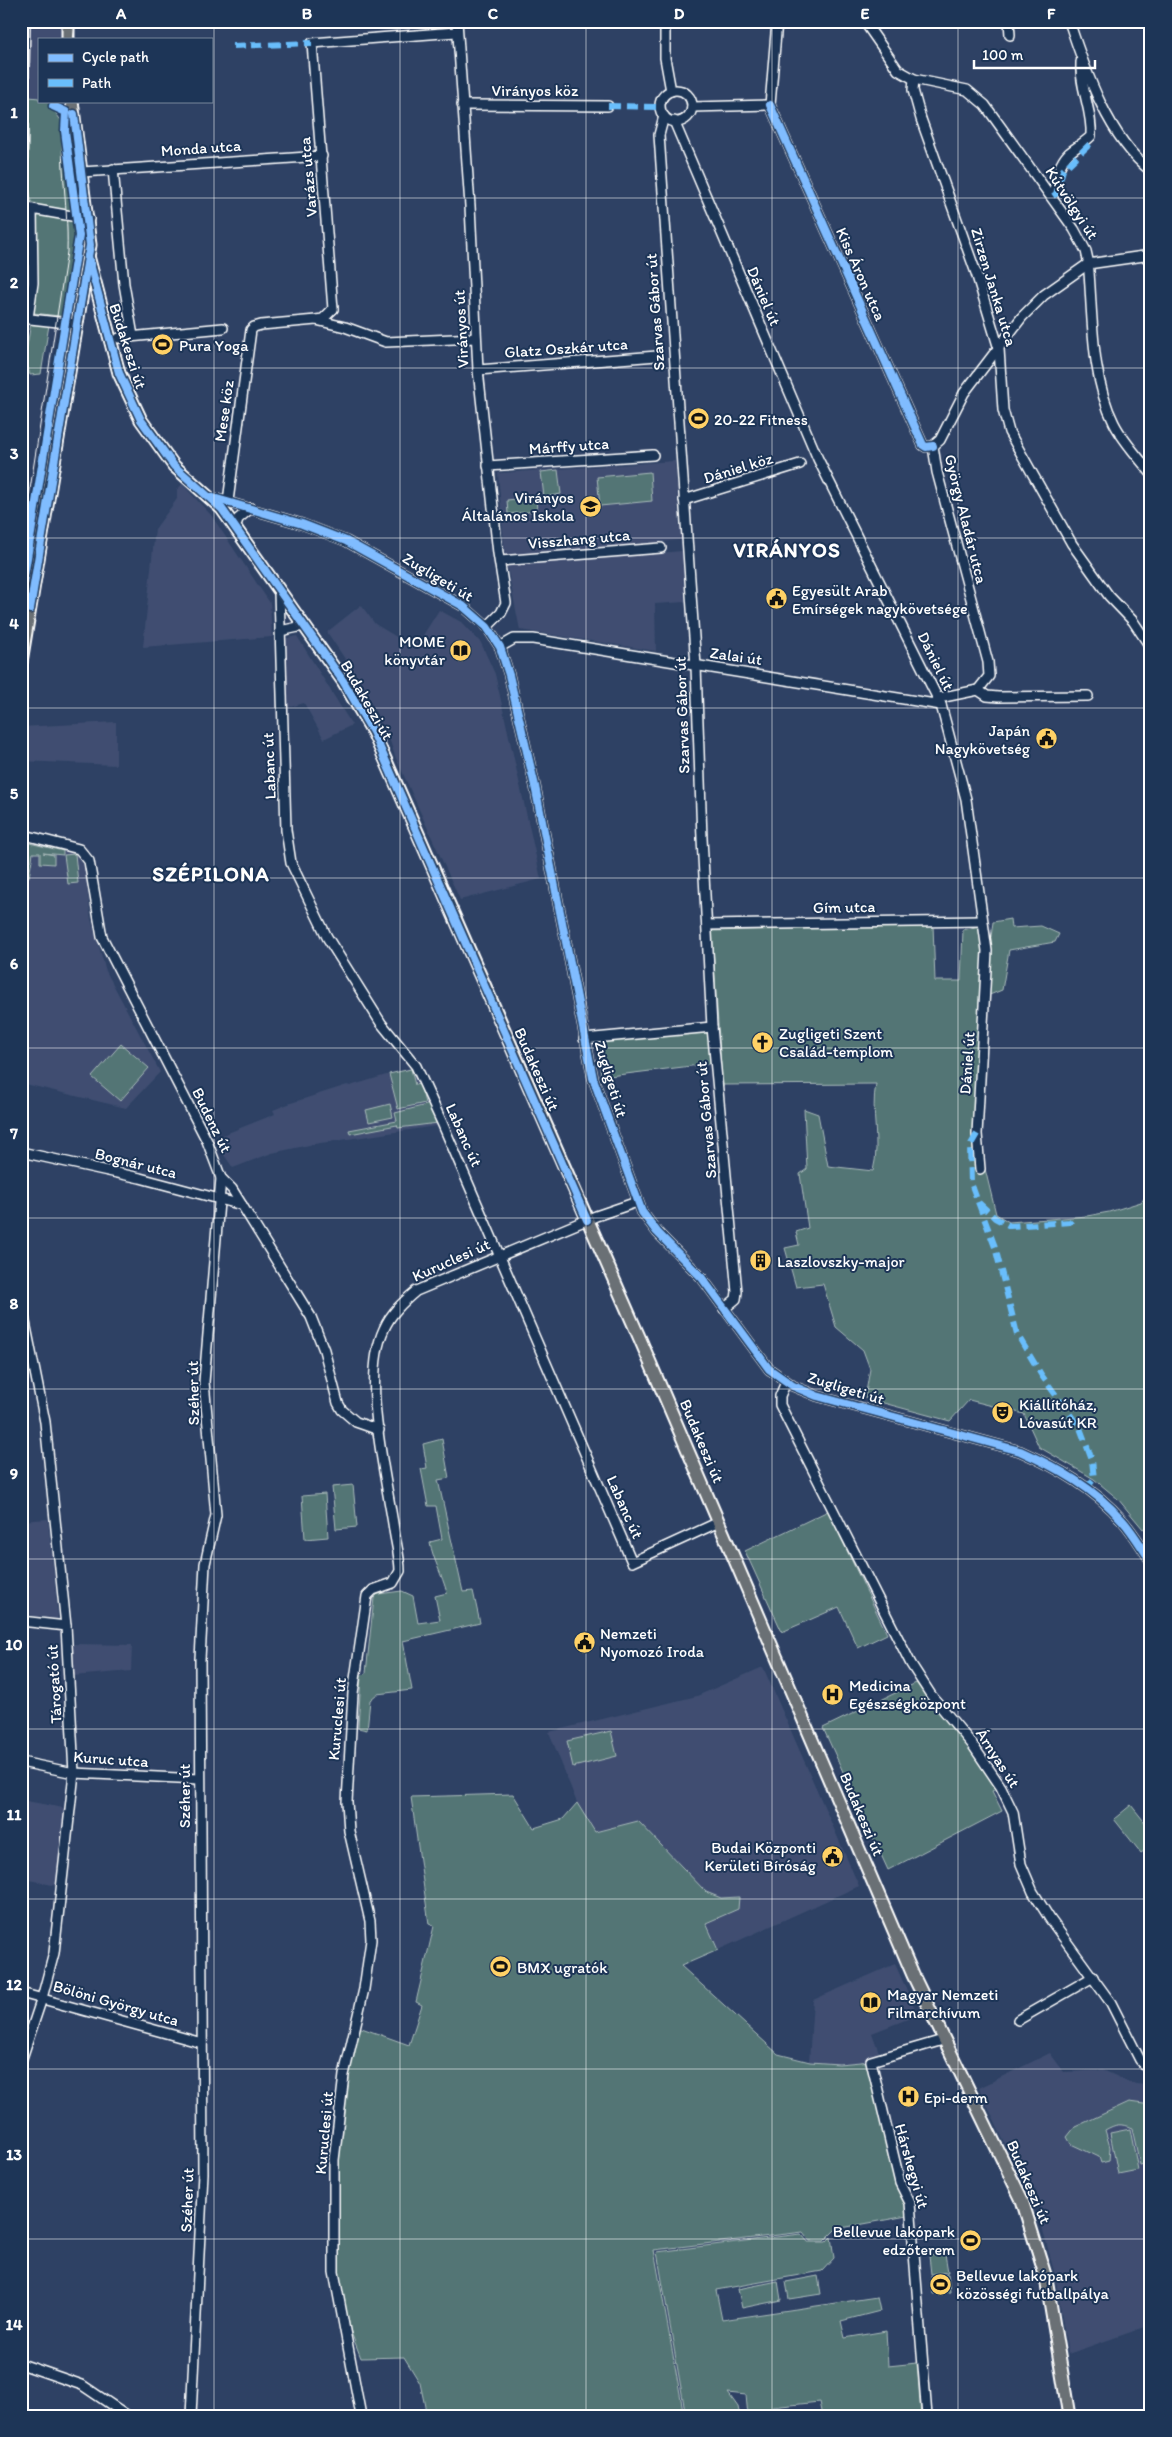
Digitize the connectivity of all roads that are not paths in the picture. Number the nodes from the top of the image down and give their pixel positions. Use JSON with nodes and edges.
{"nodes":[{"id":1,"x":25,"y":21,"type":"edge"},
{"id":2,"x":68,"y":21,"type":"edge"},
{"id":3,"x":456,"y":21,"type":"edge"},
{"id":4,"x":665,"y":21,"type":"edge"},
{"id":5,"x":777,"y":21,"type":"edge"},
{"id":6,"x":864,"y":21,"type":"edge"},
{"id":7,"x":1009,"y":21,"type":"edge"},
{"id":8,"x":1069,"y":21,"type":"edge"},
{"id":9,"x":456,"y":32,"type":"junction"},
{"id":10,"x":1010,"y":35,"type":"dead end"},
{"id":11,"x":68,"y":38,"type":"edge"},
{"id":12,"x":1082,"y":60,"type":"junction"},
{"id":13,"x":914,"y":79,"type":"junction"},
{"id":14,"x":22,"y":89,"type":"edge"},
{"id":15,"x":671,"y":91,"type":"junction"},
{"id":16,"x":72,"y":102,"type":"edge"},
{"id":17,"x":462,"y":105,"type":"junction"},
{"id":18,"x":770,"y":105,"type":"junction"},
{"id":19,"x":608,"y":106,"type":"dead end"},
{"id":20,"x":692,"y":107,"type":"junction"},
{"id":21,"x":664,"y":116,"type":"junction"},
{"id":22,"x":674,"y":121,"type":"junction"},
{"id":23,"x":322,"y":156,"type":"junction"},
{"id":24,"x":113,"y":169,"type":"junction"},
{"id":25,"x":82,"y":172,"type":"junction"},
{"id":26,"x":1151,"y":172,"type":"edge"},
{"id":27,"x":1053,"y":196,"type":"junction"},
{"id":28,"x":27,"y":208,"type":"edge"},
{"id":29,"x":89,"y":219,"type":"junction"},
{"id":30,"x":1151,"y":255,"type":"edge"},
{"id":31,"x":88,"y":256,"type":"junction"},
{"id":32,"x":1088,"y":264,"type":"junction"},
{"id":33,"x":333,"y":309,"type":"junction"},
{"id":34,"x":24,"y":318,"type":"edge"},
{"id":35,"x":316,"y":320,"type":"junction"},
{"id":36,"x":76,"y":324,"type":"junction"},
{"id":37,"x":345,"y":326,"type":"junction"},
{"id":38,"x":223,"y":328,"type":"dead end"},
{"id":39,"x":133,"y":336,"type":"junction"},
{"id":40,"x":119,"y":338,"type":"dead end"},
{"id":41,"x":476,"y":338,"type":"junction"},
{"id":42,"x":999,"y":349,"type":"junction"},
{"id":43,"x":657,"y":356,"type":"dead end"},
{"id":44,"x":478,"y":370,"type":"junction"},
{"id":45,"x":933,"y":446,"type":"junction"},
{"id":46,"x":653,"y":455,"type":"dead end"},
{"id":47,"x":800,"y":464,"type":"dead end"},
{"id":48,"x":488,"y":466,"type":"junction"},
{"id":49,"x":1151,"y":473,"type":"edge"},
{"id":50,"x":210,"y":496,"type":"junction"},
{"id":51,"x":684,"y":500,"type":"junction"},
{"id":52,"x":228,"y":501,"type":"junction"},
{"id":53,"x":251,"y":508,"type":"junction"},
{"id":54,"x":235,"y":529,"type":"junction"},
{"id":55,"x":661,"y":548,"type":"dead end"},
{"id":56,"x":500,"y":560,"type":"junction"},
{"id":57,"x":279,"y":592,"type":"junction"},
{"id":58,"x":303,"y":626,"type":"junction"},
{"id":59,"x":487,"y":627,"type":"junction"},
{"id":60,"x":280,"y":631,"type":"junction"},
{"id":61,"x":500,"y":647,"type":"junction"},
{"id":62,"x":1151,"y":648,"type":"edge"},
{"id":63,"x":21,"y":662,"type":"edge"},
{"id":64,"x":696,"y":666,"type":"junction"},
{"id":65,"x":978,"y":690,"type":"junction"},
{"id":66,"x":1088,"y":696,"type":"dead end"},
{"id":67,"x":940,"y":702,"type":"junction"},
{"id":68,"x":21,"y":834,"type":"edge"},
{"id":69,"x":982,"y":920,"type":"junction"},
{"id":70,"x":707,"y":925,"type":"junction"},
{"id":71,"x":712,"y":1027,"type":"junction"},
{"id":72,"x":584,"y":1038,"type":"junction"},
{"id":73,"x":21,"y":1152,"type":"edge"},
{"id":74,"x":980,"y":1169,"type":"dead end"},
{"id":75,"x":221,"y":1178,"type":"junction"},
{"id":76,"x":220,"y":1199,"type":"junction"},
{"id":77,"x":638,"y":1202,"type":"junction"},
{"id":78,"x":242,"y":1206,"type":"junction"},
{"id":79,"x":588,"y":1220,"type":"junction"},
{"id":80,"x":500,"y":1255,"type":"junction"},
{"id":81,"x":21,"y":1302,"type":"edge"},
{"id":82,"x":724,"y":1309,"type":"junction"},
{"id":83,"x":786,"y":1382,"type":"junction"},
{"id":84,"x":379,"y":1430,"type":"junction"},
{"id":85,"x":719,"y":1522,"type":"junction"},
{"id":86,"x":1151,"y":1561,"type":"edge"},
{"id":87,"x":21,"y":1621,"type":"edge"},
{"id":88,"x":66,"y":1626,"type":"junction"},
{"id":89,"x":21,"y":1762,"type":"edge"},
{"id":90,"x":74,"y":1773,"type":"junction"},
{"id":91,"x":199,"y":1780,"type":"junction"},
{"id":92,"x":1093,"y":1977,"type":"junction"},
{"id":93,"x":21,"y":1993,"type":"edge"},
{"id":94,"x":42,"y":1998,"type":"junction"},
{"id":95,"x":1018,"y":2020,"type":"dead end"},
{"id":96,"x":943,"y":2040,"type":"junction"},
{"id":97,"x":202,"y":2043,"type":"junction"},
{"id":98,"x":21,"y":2061,"type":"edge"},
{"id":99,"x":1151,"y":2071,"type":"edge"},
{"id":100,"x":21,"y":2364,"type":"edge"},
{"id":101,"x":128,"y":2416,"type":"edge"},
{"id":102,"x":191,"y":2416,"type":"edge"},
{"id":103,"x":361,"y":2416,"type":"edge"},
{"id":104,"x":927,"y":2416,"type":"edge"},
{"id":105,"x":1069,"y":2416,"type":"edge"}],
"edges":[{"from":1,"to":14,"type":"street"},
{"from":2,"to":11,"type":"main road"},
{"from":3,"to":9,"type":"street","name":"Virányos út"},
{"from":4,"to":15,"type":"street"},
{"from":5,"to":18,"type":"street"},
{"from":6,"to":13,"type":"street","name":"Kútvölgyi út"},
{"from":7,"to":10,"type":"street"},
{"from":8,"to":12,"type":"street"},
{"from":9,"to":17,"type":"street","name":"Virányos út"},
{"from":9,"to":23,"type":"street","name":"Varázs utca"},
{"from":12,"to":26,"type":"street"},
{"from":12,"to":27,"type":"street"},
{"from":13,"to":27,"type":"street","name":"Kútvölgyi út"},
{"from":13,"to":42,"type":"street","name":"Zirzen Janka utca"},
{"from":14,"to":28,"type":"street"},
{"from":15,"to":20,"type":"street"},
{"from":15,"to":21,"type":"street"},
{"from":16,"to":25,"type":"main road"},
{"from":17,"to":19,"type":"street","name":"Virányos köz"},
{"from":17,"to":41,"type":"street","name":"Virányos út"},
{"from":18,"to":20,"type":"street"},
{"from":18,"to":45,"type":"street","name":"Kiss Áron utca"},
{"from":20,"to":22,"type":"street"},
{"from":21,"to":22,"type":"street"},
{"from":21,"to":51,"type":"street","name":"Szarvas Gábor út"},
{"from":22,"to":67,"type":"street","name":"Dániel út"},
{"from":23,"to":24,"type":"street","name":"Monda utca"},
{"from":23,"to":33,"type":"street","name":"Varázs utca"},
{"from":24,"to":25,"type":"street","name":"Monda utca"},
{"from":24,"to":39,"type":"street"},
{"from":25,"to":29,"type":"main road"},
{"from":27,"to":32,"type":"street","name":"Kútvölgyi út"},
{"from":28,"to":29,"type":"street"},
{"from":28,"to":34,"type":"street"},
{"from":29,"to":31,"type":"main road"},
{"from":30,"to":32,"type":"street","name":"György Aladár utca"},
{"from":31,"to":36,"type":"main road"},
{"from":31,"to":50,"type":"main road","name":"Budakeszi út"},
{"from":32,"to":42,"type":"street","name":"György Aladár utca"},
{"from":32,"to":49,"type":"street","name":"Kútvölgyi út"},
{"from":33,"to":35,"type":"street"},
{"from":33,"to":37,"type":"street"},
{"from":34,"to":36,"type":"street"},
{"from":35,"to":37,"type":"street"},
{"from":35,"to":52,"type":"street","name":"Mese köz"},
{"from":36,"to":63,"type":"main road"},
{"from":37,"to":41,"type":"street"},
{"from":38,"to":39,"type":"street"},
{"from":39,"to":40,"type":"street"},
{"from":41,"to":44,"type":"street","name":"Virányos út"},
{"from":42,"to":45,"type":"street","name":"György Aladár utca"},
{"from":42,"to":62,"type":"street","name":"Zirzen Janka utca"},
{"from":43,"to":44,"type":"street","name":"Glatz Oszkár utca"},
{"from":44,"to":48,"type":"street","name":"Virányos út"},
{"from":45,"to":65,"type":"street","name":"György Aladár utca"},
{"from":46,"to":48,"type":"street","name":"Márffy utca"},
{"from":47,"to":51,"type":"street","name":"Dániel köz"},
{"from":48,"to":56,"type":"street","name":"Virányos út"},
{"from":50,"to":52,"type":"street","name":"Zugligeti út"},
{"from":50,"to":54,"type":"main road","name":"Budakeszi út"},
{"from":51,"to":64,"type":"street","name":"Szarvas Gábor út"},
{"from":52,"to":53,"type":"street","name":"Zugligeti út"},
{"from":53,"to":54,"type":"street"},
{"from":53,"to":59,"type":"street","name":"Zugligeti út"},
{"from":54,"to":57,"type":"main road","name":"Budakeszi út"},
{"from":55,"to":56,"type":"street","name":"Visszhang utca"},
{"from":56,"to":59,"type":"street","name":"Virányos út"},
{"from":57,"to":58,"type":"main road","name":"Budakeszi út"},
{"from":57,"to":60,"type":"street","name":"Labanc út"},
{"from":58,"to":60,"type":"street"},
{"from":58,"to":79,"type":"main road","name":"Budakeszi út"},
{"from":59,"to":61,"type":"street","name":"Zugligeti út"},
{"from":60,"to":80,"type":"street","name":"Labanc út"},
{"from":61,"to":64,"type":"street","name":"Zalai út"},
{"from":61,"to":72,"type":"street","name":"Zugligeti út"},
{"from":64,"to":67,"type":"street","name":"Zalai út"},
{"from":64,"to":70,"type":"street","name":"Szarvas Gábor út"},
{"from":65,"to":66,"type":"street"},
{"from":65,"to":67,"type":"street","name":"Zalai út"},
{"from":67,"to":69,"type":"street","name":"Dániel út"},
{"from":68,"to":75,"type":"street","name":"Budenz út"},
{"from":69,"to":70,"type":"street","name":"Gím utca"},
{"from":69,"to":74,"type":"street","name":"Dániel út"},
{"from":70,"to":71,"type":"street","name":"Szarvas Gábor út"},
{"from":71,"to":72,"type":"street"},
{"from":71,"to":82,"type":"street","name":"Szarvas Gábor út"},
{"from":72,"to":77,"type":"street","name":"Zugligeti út"},
{"from":73,"to":76,"type":"street","name":"Bognár utca"},
{"from":75,"to":76,"type":"street","name":"Széher út"},
{"from":75,"to":78,"type":"street","name":"Budenz út"},
{"from":76,"to":78,"type":"street","name":"Bognár utca"},
{"from":76,"to":91,"type":"street","name":"Széher út"},
{"from":77,"to":79,"type":"street","name":"Kuruclesi út"},
{"from":77,"to":82,"type":"street","name":"Zugligeti út"},
{"from":78,"to":84,"type":"street","name":"Budenz út"},
{"from":79,"to":80,"type":"street","name":"Kuruclesi út"},
{"from":79,"to":85,"type":"main road","name":"Budakeszi út"},
{"from":80,"to":84,"type":"street","name":"Kuruclesi út"},
{"from":80,"to":85,"type":"street","name":"Labanc út"},
{"from":81,"to":88,"type":"street","name":"Tárogató út"},
{"from":82,"to":83,"type":"street","name":"Zugligeti út"},
{"from":83,"to":86,"type":"street","name":"Zugligeti út"},
{"from":83,"to":92,"type":"street","name":"Árnyas út"},
{"from":84,"to":103,"type":"street","name":"Kuruclesi út"},
{"from":85,"to":96,"type":"main road","name":"Budakeszi út"},
{"from":87,"to":88,"type":"street"},
{"from":88,"to":90,"type":"street","name":"Tárogató út"},
{"from":89,"to":90,"type":"street","name":"Kuruc utca"},
{"from":90,"to":91,"type":"street","name":"Kuruc utca"},
{"from":90,"to":94,"type":"street","name":"Tárogató út"},
{"from":91,"to":97,"type":"street","name":"Széher út"},
{"from":92,"to":95,"type":"street"},
{"from":92,"to":99,"type":"street","name":"Árnyas út"},
{"from":93,"to":94,"type":"street","name":"Bölöni György utca"},
{"from":94,"to":97,"type":"street","name":"Bölöni György utca"},
{"from":94,"to":98,"type":"street","name":"Tárogató út"},
{"from":96,"to":104,"type":"street","name":"Hárshegyi út"},
{"from":96,"to":105,"type":"main road","name":"Budakeszi út"},
{"from":97,"to":102,"type":"street","name":"Széher út"},
{"from":100,"to":101,"type":"street"}]}
